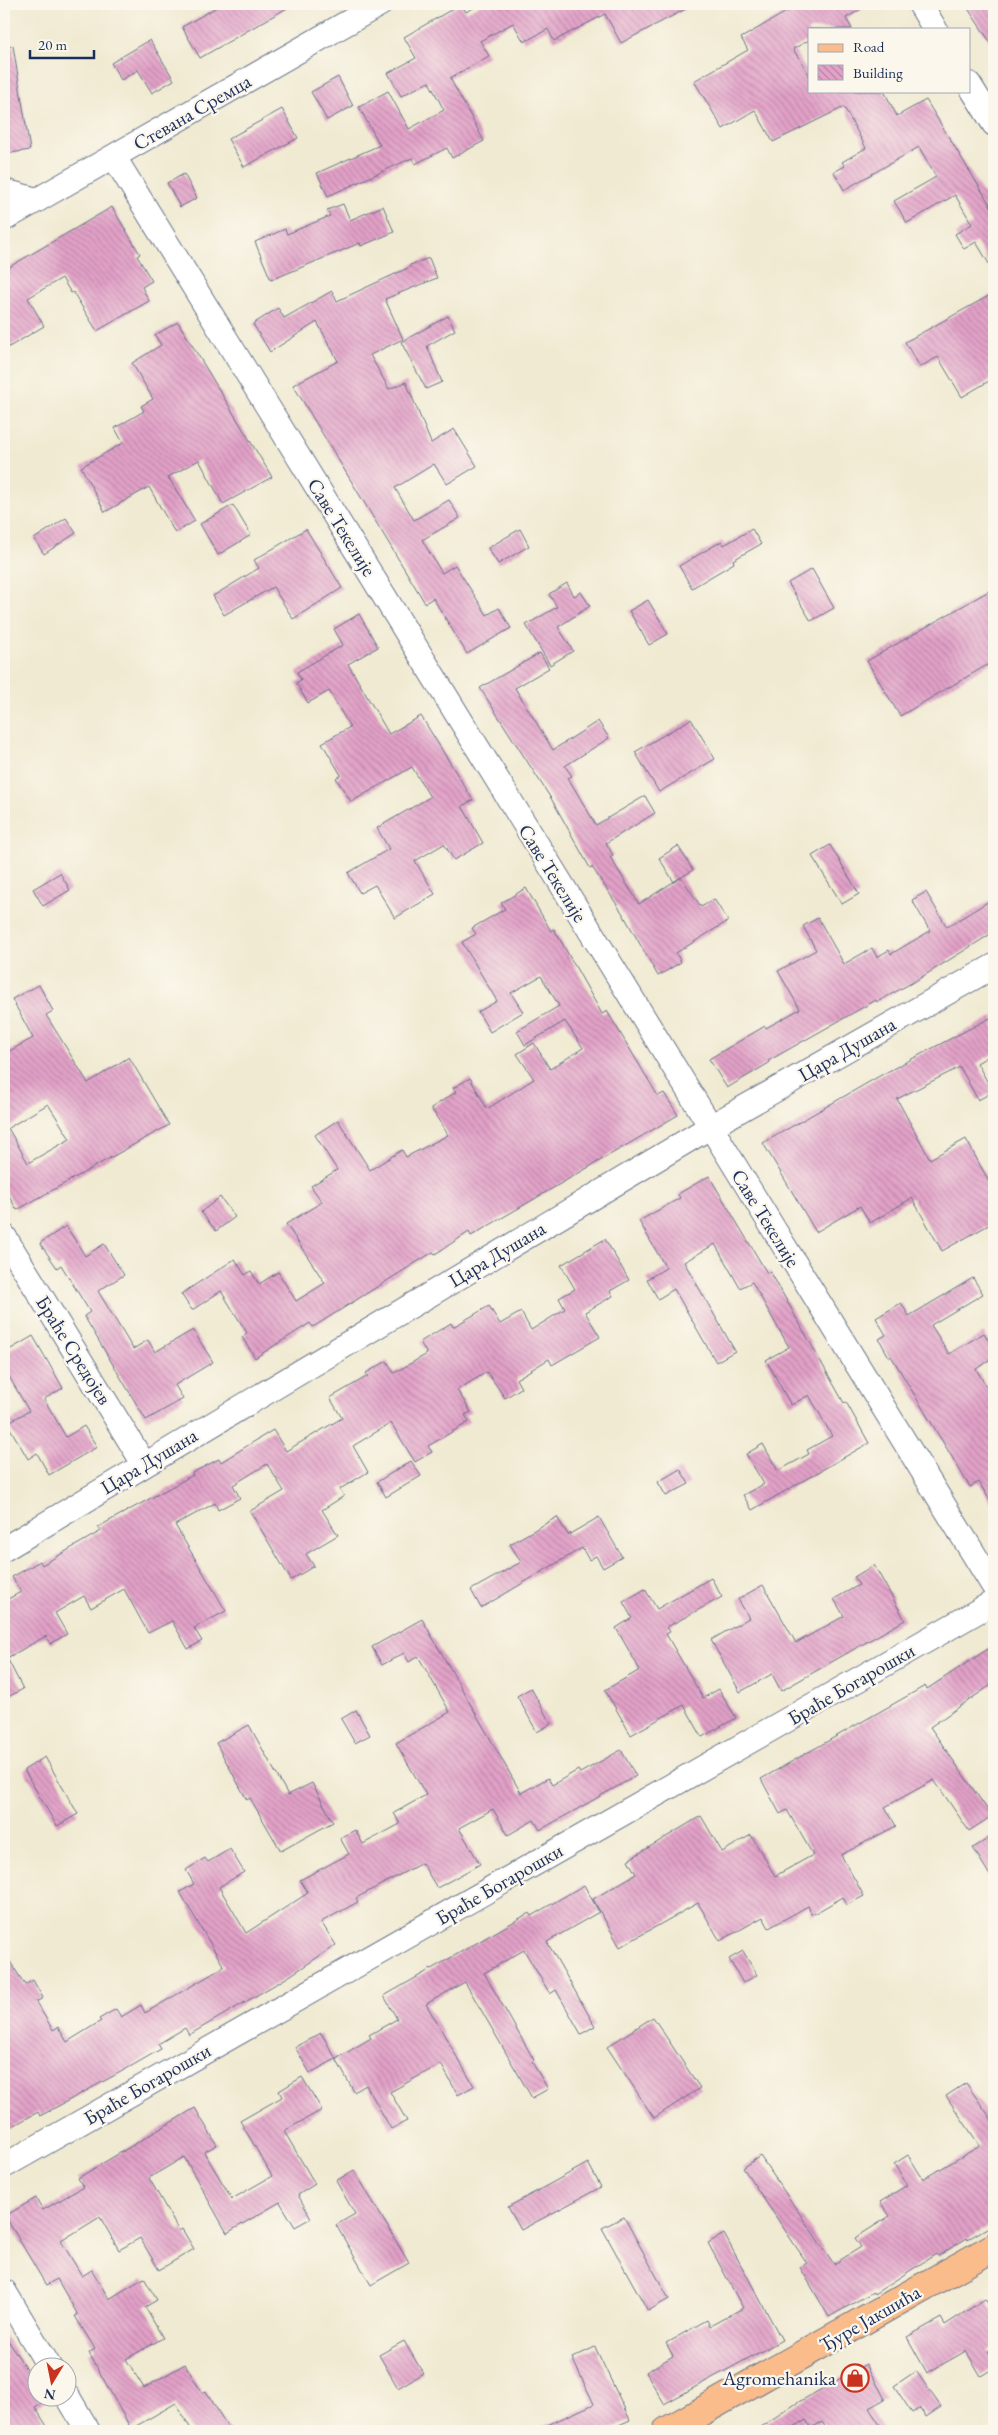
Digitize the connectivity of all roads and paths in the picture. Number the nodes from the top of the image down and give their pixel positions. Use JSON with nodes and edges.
{"nodes":[{"id":1,"x":380,"y":4,"type":"edge"},
{"id":2,"x":920,"y":4,"type":"edge"},
{"id":3,"x":935,"y":28,"type":"edge"},
{"id":4,"x":970,"y":86,"type":"edge"},
{"id":5,"x":994,"y":124,"type":"edge"},
{"id":6,"x":114,"y":157,"type":"junction"},
{"id":7,"x":4,"y":191,"type":"edge"},
{"id":8,"x":37,"y":200,"type":"junction"},
{"id":9,"x":4,"y":220,"type":"edge"},
{"id":10,"x":994,"y":966,"type":"edge"},
{"id":11,"x":710,"y":1127,"type":"junction"},
{"id":12,"x":4,"y":1236,"type":"edge"},
{"id":13,"x":144,"y":1464,"type":"junction"},
{"id":14,"x":4,"y":1549,"type":"edge"},
{"id":15,"x":994,"y":1587,"type":"edge"},
{"id":16,"x":994,"y":1602,"type":"edge"},
{"id":17,"x":4,"y":2166,"type":"edge"},
{"id":18,"x":994,"y":2247,"type":"edge"},
{"id":19,"x":4,"y":2291,"type":"edge"},
{"id":20,"x":44,"y":2358,"type":"edge"},
{"id":21,"x":74,"y":2408,"type":"edge"},
{"id":22,"x":88,"y":2431,"type":"edge"},
{"id":23,"x":667,"y":2431,"type":"edge"}],
"edges":[{"from":1,"to":6,"type":"street","name":"Стевана Сремца"},
{"from":2,"to":3,"type":"street"},
{"from":4,"to":5,"type":"street"},
{"from":6,"to":8,"type":"street","name":"Стевана Сремца"},
{"from":6,"to":11,"type":"street","name":"Саве Текелије"},
{"from":7,"to":8,"type":"street"},
{"from":8,"to":9,"type":"street","name":"Стевана Сремца"},
{"from":10,"to":11,"type":"street","name":"Цара Душана"},
{"from":11,"to":13,"type":"street","name":"Цара Душана"},
{"from":11,"to":15,"type":"street","name":"Саве Текелије"},
{"from":12,"to":13,"type":"street","name":"Браће Средојев"},
{"from":13,"to":14,"type":"street","name":"Цара Душана"},
{"from":16,"to":17,"type":"street","name":"Браће Богарошки"},
{"from":18,"to":23,"type":"main road","name":"Ђуре Јакшића"},
{"from":19,"to":20,"type":"street"},
{"from":21,"to":22,"type":"street"}]}
